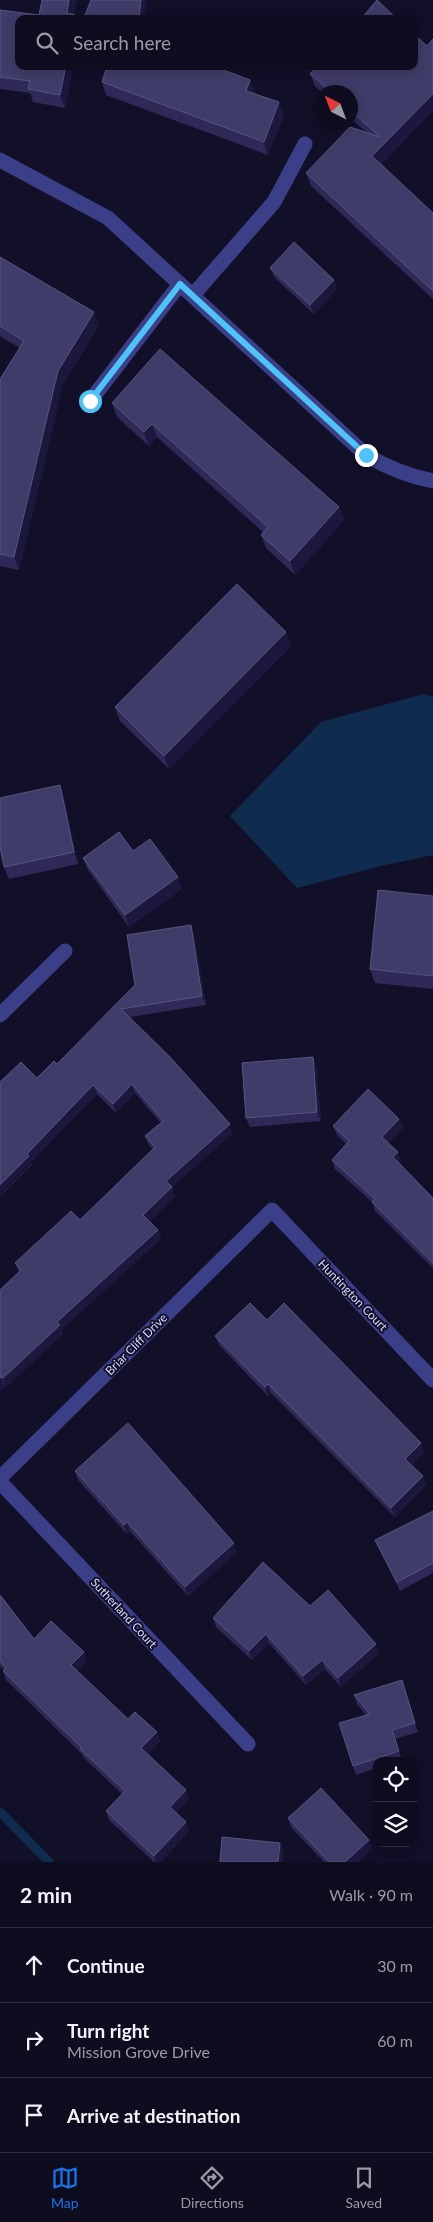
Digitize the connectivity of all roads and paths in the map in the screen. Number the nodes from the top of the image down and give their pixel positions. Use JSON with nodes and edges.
{"nodes":[{"id":1,"x":305,"y":144,"type":"dead end"},
{"id":2,"x":0,"y":160,"type":"edge"},
{"id":3,"x":180,"y":284,"type":"junction"},
{"id":4,"x":192,"y":295,"type":"junction"},
{"id":5,"x":90,"y":401,"type":"dead end"},
{"id":6,"x":433,"y":481,"type":"edge"},
{"id":7,"x":66,"y":951,"type":"dead end"},
{"id":8,"x":0,"y":1015,"type":"edge"},
{"id":9,"x":272,"y":1210,"type":"joint"},
{"id":10,"x":433,"y":1380,"type":"edge"},
{"id":11,"x":0,"y":1478,"type":"edge"},
{"id":12,"x":0,"y":1482,"type":"edge"},
{"id":13,"x":248,"y":1744,"type":"dead end"}],
"edges":[{"from":1,"to":4,"type":"street"},
{"from":2,"to":3,"type":"street"},
{"from":3,"to":4,"type":"street"},
{"from":3,"to":5,"type":"street"},
{"from":4,"to":6,"type":"street"},
{"from":7,"to":8,"type":"street"},
{"from":9,"to":10,"type":"street","name":"Huntington Court"},
{"from":9,"to":11,"type":"street","name":"Briar Cliff Drive"},
{"from":12,"to":13,"type":"street","name":"Sutherland Court"}]}
